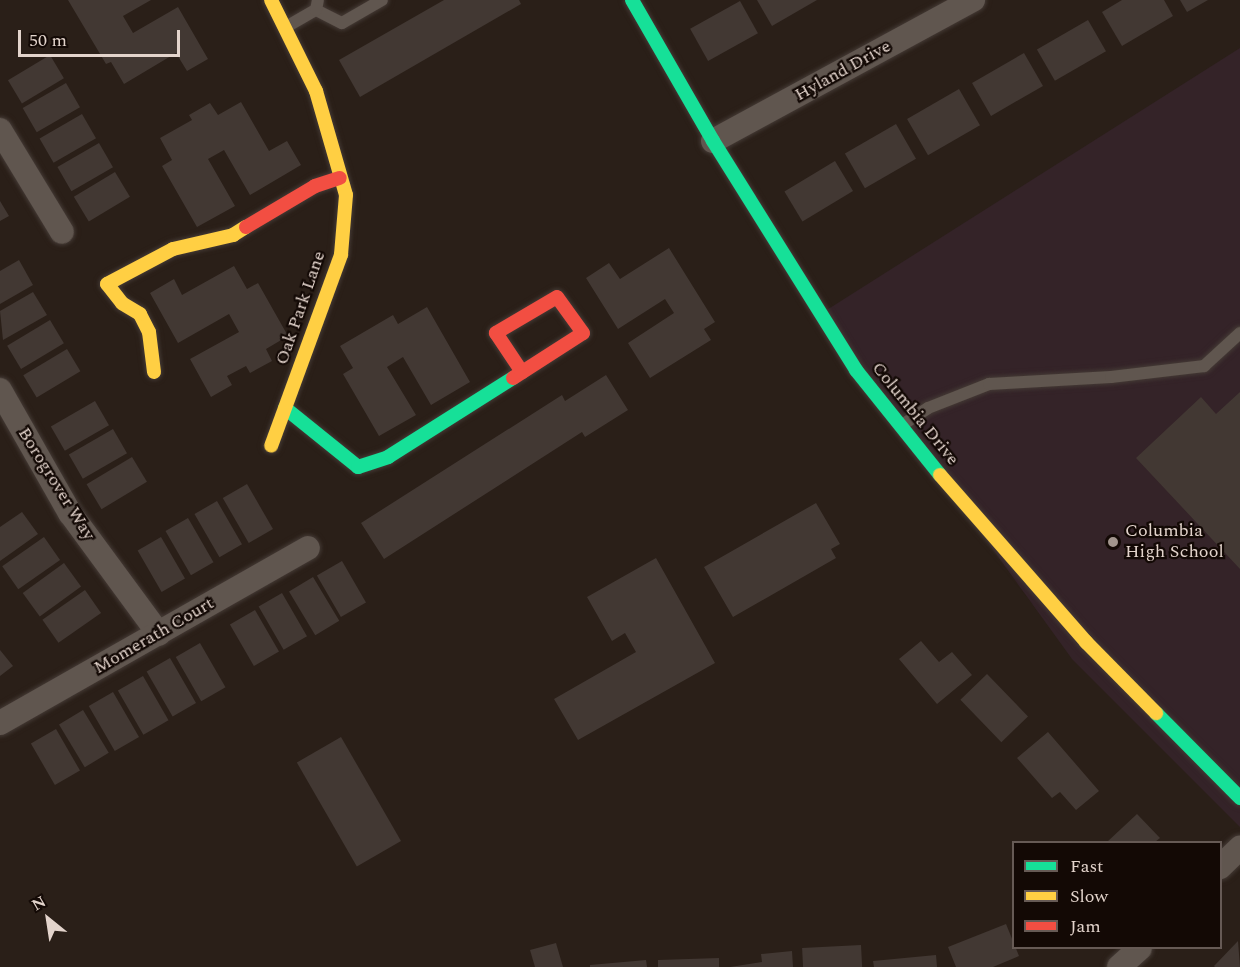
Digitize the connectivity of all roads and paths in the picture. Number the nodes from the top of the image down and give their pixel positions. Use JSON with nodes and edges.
{"nodes":[{"id":1,"x":271,"y":0,"type":"edge"},
{"id":2,"x":382,"y":0,"type":"edge"},
{"id":3,"x":632,"y":0,"type":"edge"},
{"id":4,"x":973,"y":0,"type":"edge"},
{"id":5,"x":317,"y":5,"type":"edge"},
{"id":6,"x":286,"y":27,"type":"junction"},
{"id":7,"x":0,"y":130,"type":"edge"},
{"id":8,"x":713,"y":141,"type":"junction"},
{"id":9,"x":340,"y":178,"type":"junction"},
{"id":10,"x":62,"y":232,"type":"dead end"},
{"id":11,"x":1240,"y":333,"type":"edge"},
{"id":12,"x":154,"y":372,"type":"dead end"},
{"id":13,"x":522,"y":372,"type":"junction"},
{"id":14,"x":0,"y":390,"type":"edge"},
{"id":15,"x":285,"y":408,"type":"junction"},
{"id":16,"x":902,"y":425,"type":"junction"},
{"id":17,"x":271,"y":446,"type":"dead end"},
{"id":18,"x":308,"y":548,"type":"dead end"},
{"id":19,"x":159,"y":634,"type":"junction"},
{"id":20,"x":0,"y":723,"type":"edge"},
{"id":21,"x":1240,"y":798,"type":"edge"},
{"id":22,"x":1240,"y":848,"type":"edge"},
{"id":23,"x":1222,"y":866,"type":"edge"},
{"id":24,"x":1139,"y":949,"type":"edge"},
{"id":25,"x":1119,"y":967,"type":"edge"}],
"edges":[{"from":1,"to":6,"type":"street","name":"Oak Park Lane"},
{"from":2,"to":5,"type":"lane"},
{"from":3,"to":8,"type":"street","name":"Columbia Drive"},
{"from":4,"to":8,"type":"street","name":"Hyland Drive"},
{"from":5,"to":6,"type":"lane"},
{"from":6,"to":9,"type":"street","name":"Oak Park Lane"},
{"from":7,"to":10,"type":"street"},
{"from":8,"to":16,"type":"street","name":"Columbia Drive"},
{"from":9,"to":12,"type":"street"},
{"from":9,"to":15,"type":"street","name":"Oak Park Lane"},
{"from":11,"to":16,"type":"lane"},
{"from":13,"to":13,"type":"street"},
{"from":13,"to":15,"type":"street"},
{"from":14,"to":19,"type":"street","name":"Borogrover Way"},
{"from":15,"to":17,"type":"street","name":"Oak Park Lane"},
{"from":16,"to":21,"type":"street","name":"Columbia Drive"},
{"from":18,"to":19,"type":"street","name":"Momerath Court"},
{"from":19,"to":20,"type":"street","name":"Momerath Court"},
{"from":22,"to":23,"type":"street"},
{"from":24,"to":25,"type":"street"}]}
